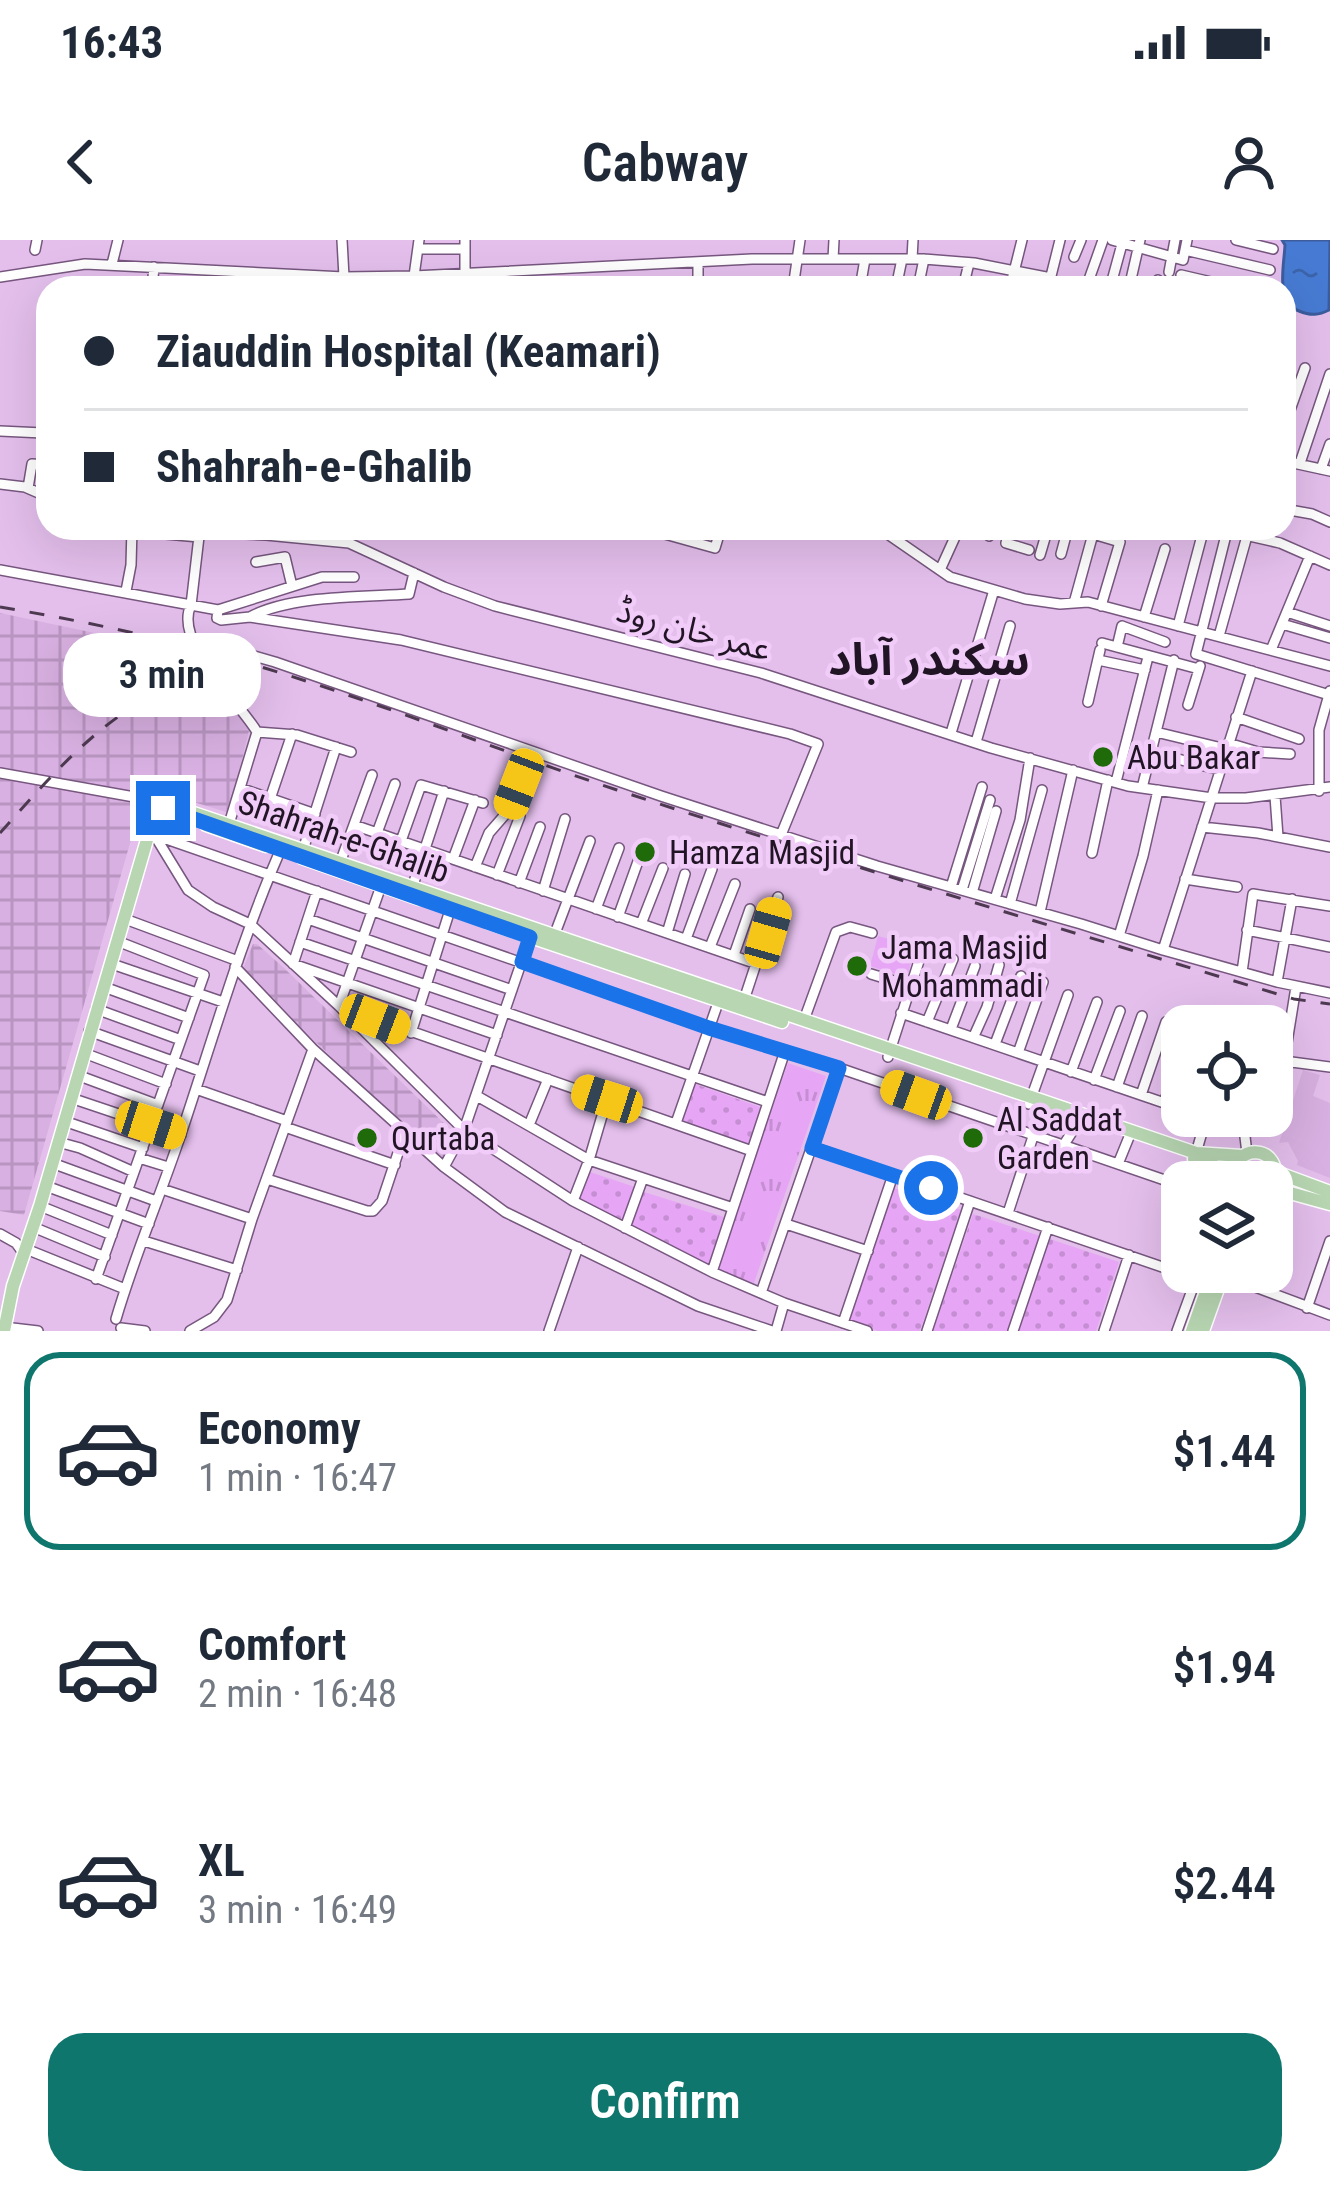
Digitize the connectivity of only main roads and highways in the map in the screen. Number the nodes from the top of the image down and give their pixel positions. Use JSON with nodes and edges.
{"nodes":[{"id":1,"x":160,"y":806,"type":"junction"},
{"id":2,"x":889,"y":1053,"type":"junction"},
{"id":3,"x":1034,"y":1104,"type":"junction"},
{"id":4,"x":1197,"y":1155,"type":"junction"},
{"id":5,"x":1245,"y":1155,"type":"junction"},
{"id":6,"x":1207,"y":1161,"type":"edge"},
{"id":7,"x":1241,"y":1161,"type":"edge"},
{"id":8,"x":1271,"y":1161,"type":"edge"},
{"id":9,"x":1293,"y":1186,"type":"edge"},
{"id":10,"x":1293,"y":1190,"type":"edge"},
{"id":11,"x":1330,"y":1192,"type":"edge"},
{"id":12,"x":1330,"y":1204,"type":"edge"},
{"id":13,"x":1207,"y":1293,"type":"edge"},
{"id":14,"x":1210,"y":1293,"type":"edge"},
{"id":15,"x":4,"y":1329,"type":"edge"},
{"id":16,"x":1192,"y":1331,"type":"edge"},
{"id":17,"x":1203,"y":1331,"type":"edge"}],
"edges":[{"from":1,"to":2,"type":"main road","name":"Shahrah-e-Ghalib"},
{"from":1,"to":2,"type":"main road","name":"Shahrah-e-Ghalib"},
{"from":1,"to":15,"type":"main road"},
{"from":2,"to":3,"type":"main road","name":"Shahrah-e-Ghalib"},
{"from":3,"to":4,"type":"main road","name":"Shahrah-e-Ghalib"},
{"from":3,"to":4,"type":"main road","name":"Shahrah-e-Ghalib"},
{"from":4,"to":5,"type":"main road"},
{"from":4,"to":6,"type":"main road"},
{"from":5,"to":7,"type":"main road"},
{"from":5,"to":8,"type":"main road"},
{"from":9,"to":11,"type":"main road"},
{"from":10,"to":12,"type":"main road"},
{"from":13,"to":16,"type":"main road"},
{"from":14,"to":17,"type":"main road"}]}
